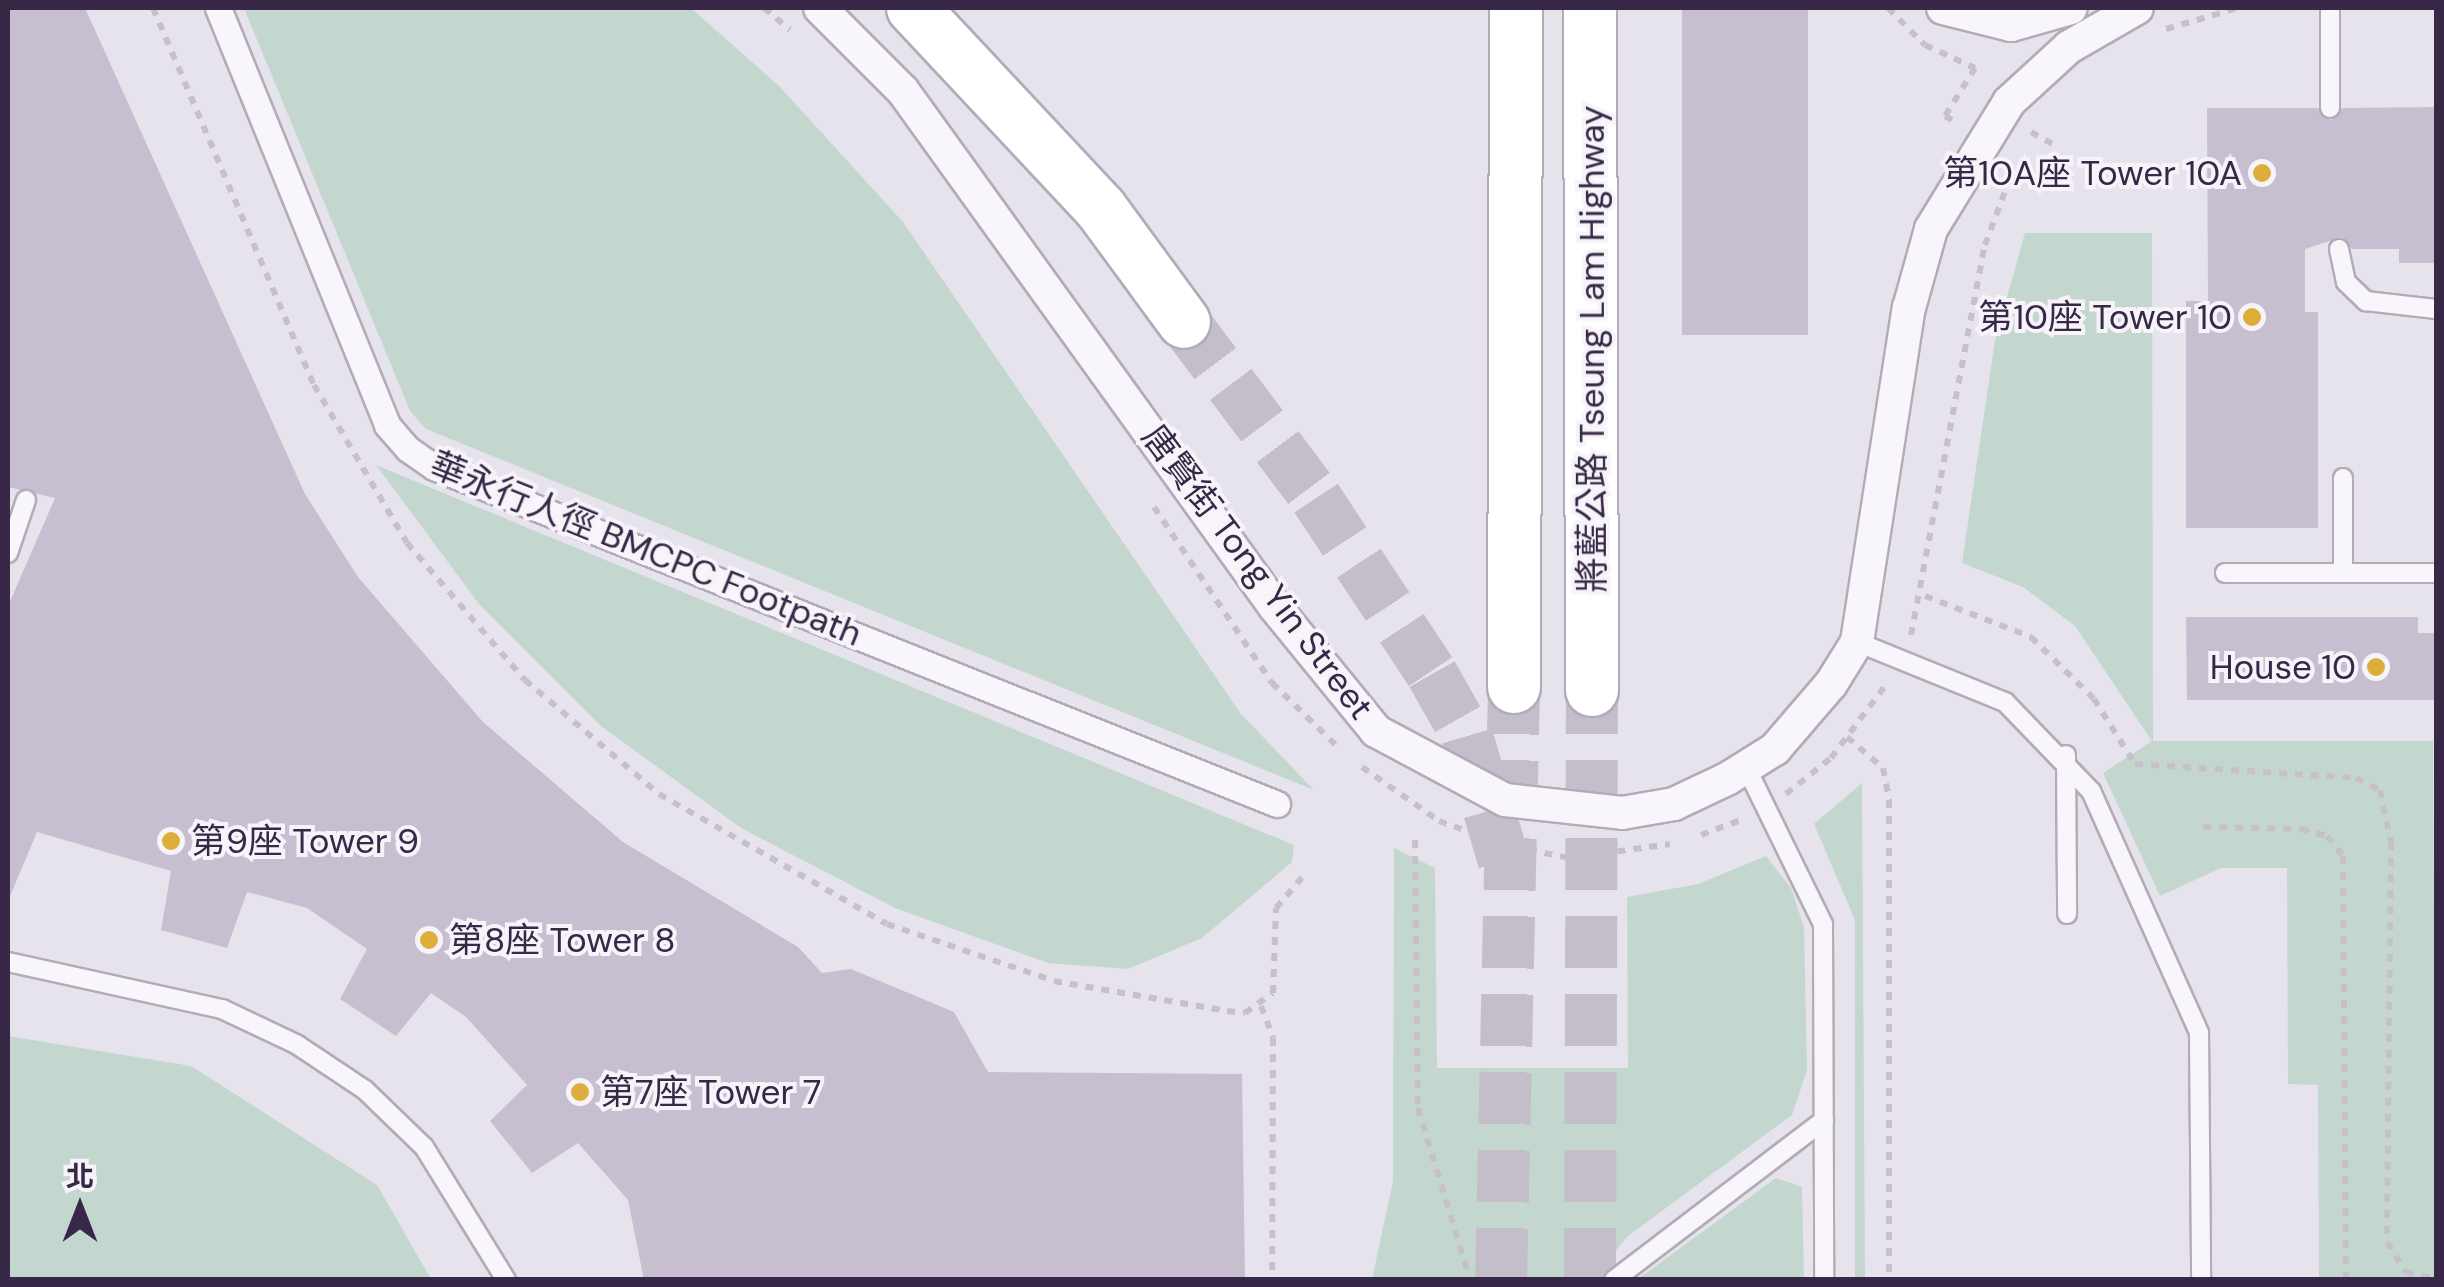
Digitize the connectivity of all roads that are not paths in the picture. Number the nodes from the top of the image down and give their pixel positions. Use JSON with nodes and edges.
{"nodes":[{"id":1,"x":218,"y":8,"type":"edge"},
{"id":2,"x":820,"y":8,"type":"edge"},
{"id":3,"x":913,"y":8,"type":"edge"},
{"id":4,"x":1516,"y":8,"type":"edge"},
{"id":5,"x":1590,"y":8,"type":"edge"},
{"id":6,"x":1942,"y":8,"type":"edge"},
{"id":7,"x":2071,"y":8,"type":"edge"},
{"id":8,"x":2137,"y":8,"type":"edge"},
{"id":9,"x":2330,"y":8,"type":"edge"},
{"id":10,"x":2330,"y":108,"type":"dead end"},
{"id":11,"x":2339,"y":248,"type":"dead end"},
{"id":12,"x":2436,"y":309,"type":"edge"},
{"id":13,"x":1184,"y":322,"type":"tunnel mouth"},
{"id":14,"x":2343,"y":478,"type":"dead end"},
{"id":15,"x":26,"y":500,"type":"dead end"},
{"id":16,"x":8,"y":554,"type":"edge"},
{"id":17,"x":2436,"y":573,"type":"edge"},
{"id":18,"x":2224,"y":574,"type":"dead end"},
{"id":19,"x":2343,"y":574,"type":"junction"},
{"id":20,"x":1857,"y":642,"type":"junction"},
{"id":21,"x":1514,"y":687,"type":"tunnel mouth"},
{"id":22,"x":1592,"y":690,"type":"tunnel mouth"},
{"id":23,"x":2066,"y":756,"type":"junction"},
{"id":24,"x":1746,"y":767,"type":"junction"},
{"id":25,"x":1278,"y":804,"type":"dead end"},
{"id":26,"x":2067,"y":914,"type":"dead end"},
{"id":27,"x":8,"y":962,"type":"edge"},
{"id":28,"x":1824,"y":1120,"type":"junction"},
{"id":29,"x":506,"y":1280,"type":"edge"},
{"id":30,"x":1614,"y":1280,"type":"edge"},
{"id":31,"x":1824,"y":1280,"type":"edge"},
{"id":32,"x":2201,"y":1280,"type":"edge"}],
"edges":[{"from":1,"to":25,"type":"street","name":"華永行人徑 BMCPC Footpath"},
{"from":2,"to":24,"type":"street","name":"唐賢街 Tong Yin Street"},
{"from":3,"to":13,"type":"main road"},
{"from":4,"to":21,"type":"main road"},
{"from":5,"to":22,"type":"main road","name":"將藍公路 Tseung Lam Highway"},
{"from":6,"to":7,"type":"street"},
{"from":8,"to":20,"type":"street","name":"唐賢街 Tong Yin Street"},
{"from":9,"to":10,"type":"lane"},
{"from":11,"to":12,"type":"lane"},
{"from":14,"to":19,"type":"lane"},
{"from":15,"to":16,"type":"lane"},
{"from":17,"to":19,"type":"lane"},
{"from":18,"to":19,"type":"lane"},
{"from":20,"to":23,"type":"lane"},
{"from":20,"to":24,"type":"street","name":"唐賢街 Tong Yin Street"},
{"from":23,"to":26,"type":"lane"},
{"from":23,"to":32,"type":"lane"},
{"from":24,"to":28,"type":"lane"},
{"from":27,"to":29,"type":"lane"},
{"from":28,"to":30,"type":"lane"},
{"from":28,"to":31,"type":"lane"}]}
